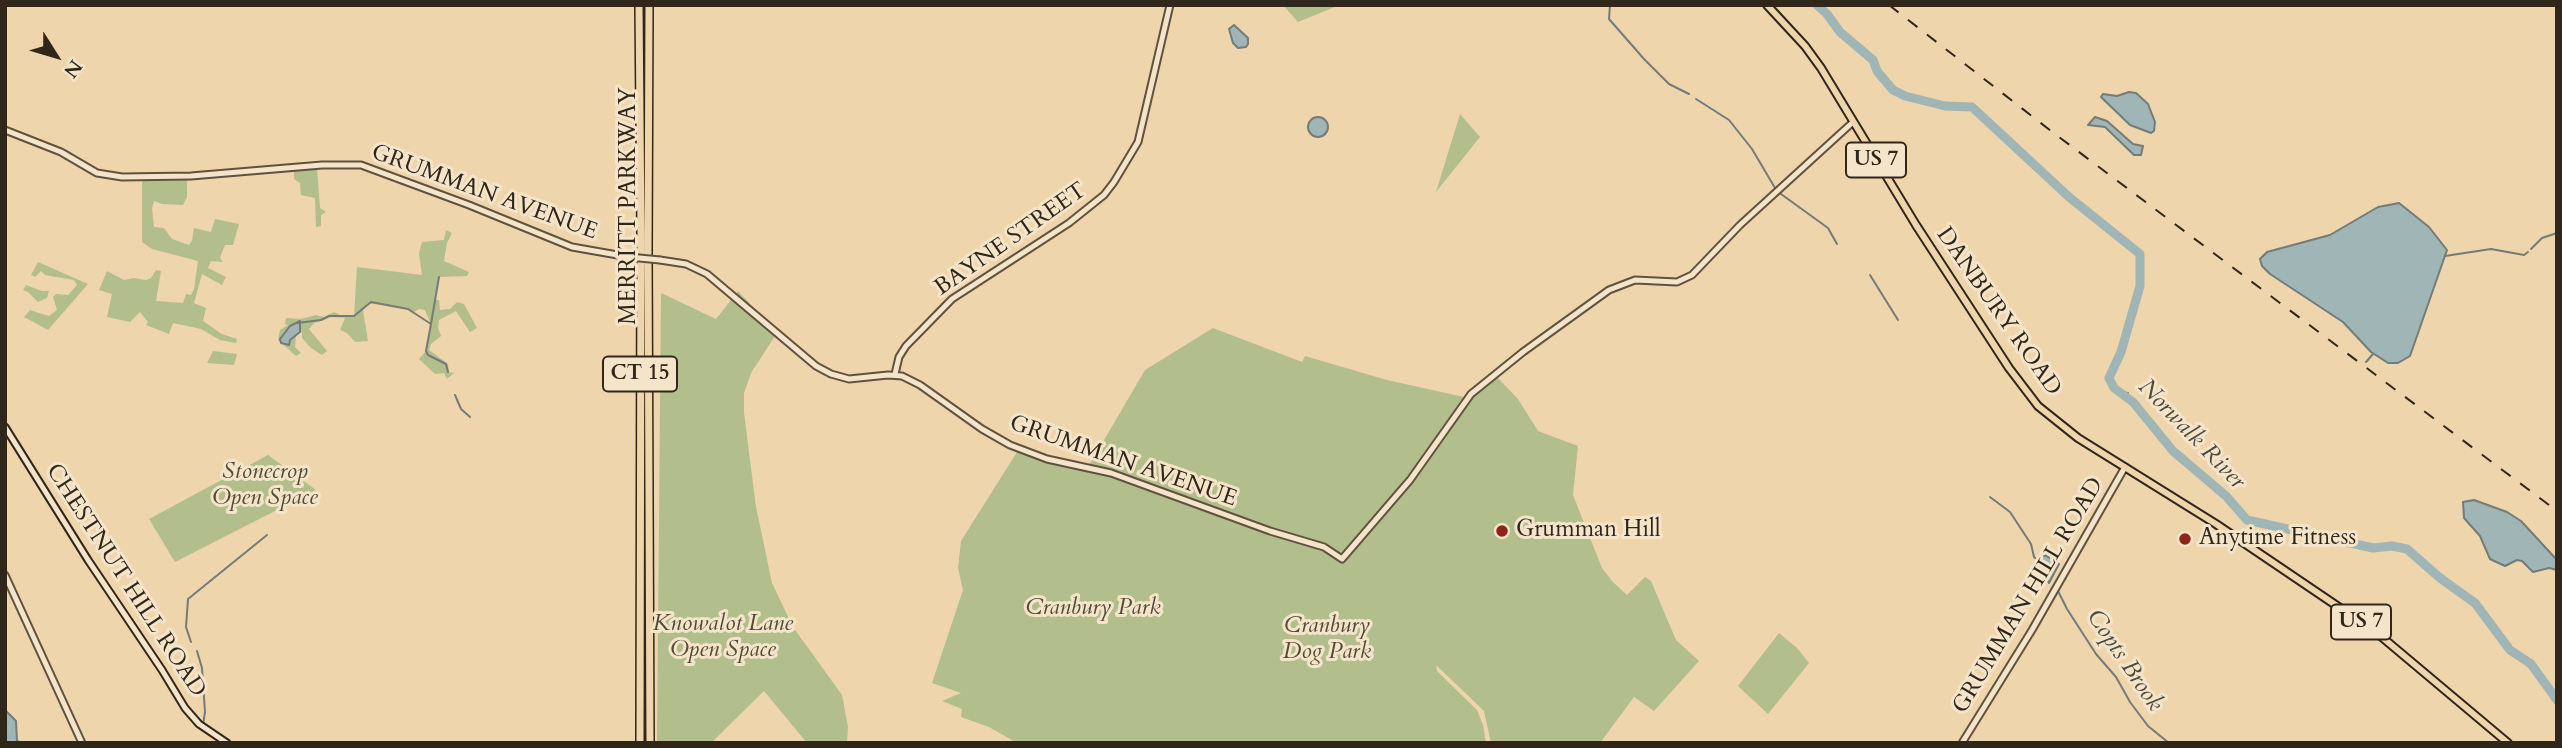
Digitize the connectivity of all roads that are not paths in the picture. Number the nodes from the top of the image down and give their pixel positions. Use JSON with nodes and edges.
{"nodes":[{"id":1,"x":639,"y":5,"type":"edge"},
{"id":2,"x":649,"y":5,"type":"edge"},
{"id":3,"x":1170,"y":5,"type":"edge"},
{"id":4,"x":1767,"y":5,"type":"edge"},
{"id":5,"x":1853,"y":122,"type":"junction"},
{"id":6,"x":5,"y":130,"type":"edge"},
{"id":7,"x":895,"y":374,"type":"junction"},
{"id":8,"x":5,"y":428,"type":"edge"},
{"id":9,"x":2125,"y":467,"type":"junction"},
{"id":10,"x":5,"y":575,"type":"edge"},
{"id":11,"x":82,"y":743,"type":"edge"},
{"id":12,"x":227,"y":743,"type":"edge"},
{"id":13,"x":640,"y":743,"type":"edge"},
{"id":14,"x":650,"y":743,"type":"edge"},
{"id":15,"x":1962,"y":743,"type":"edge"},
{"id":16,"x":2508,"y":743,"type":"edge"}],
"edges":[{"from":1,"to":13,"type":"highway","name":"MERRITT PARKWAY","number":"CT 15"},
{"from":2,"to":14,"type":"highway","name":"MERRITT PARKWAY","number":"CT 15"},
{"from":3,"to":7,"type":"street","name":"BAYNE STREET"},
{"from":4,"to":5,"type":"highway","name":"DANBURY ROAD","number":"US 7"},
{"from":5,"to":7,"type":"street","name":"GRUMMAN AVENUE"},
{"from":5,"to":9,"type":"highway","name":"DANBURY ROAD","number":"US 7"},
{"from":6,"to":7,"type":"street","name":"GRUMMAN AVENUE","bridge":true},
{"from":8,"to":12,"type":"street","name":"CHESTNUT HILL ROAD"},
{"from":9,"to":15,"type":"street","name":"GRUMMAN HILL ROAD"},
{"from":9,"to":16,"type":"highway","name":"DANBURY ROAD","number":"US 7"},
{"from":10,"to":11,"type":"street"}]}
